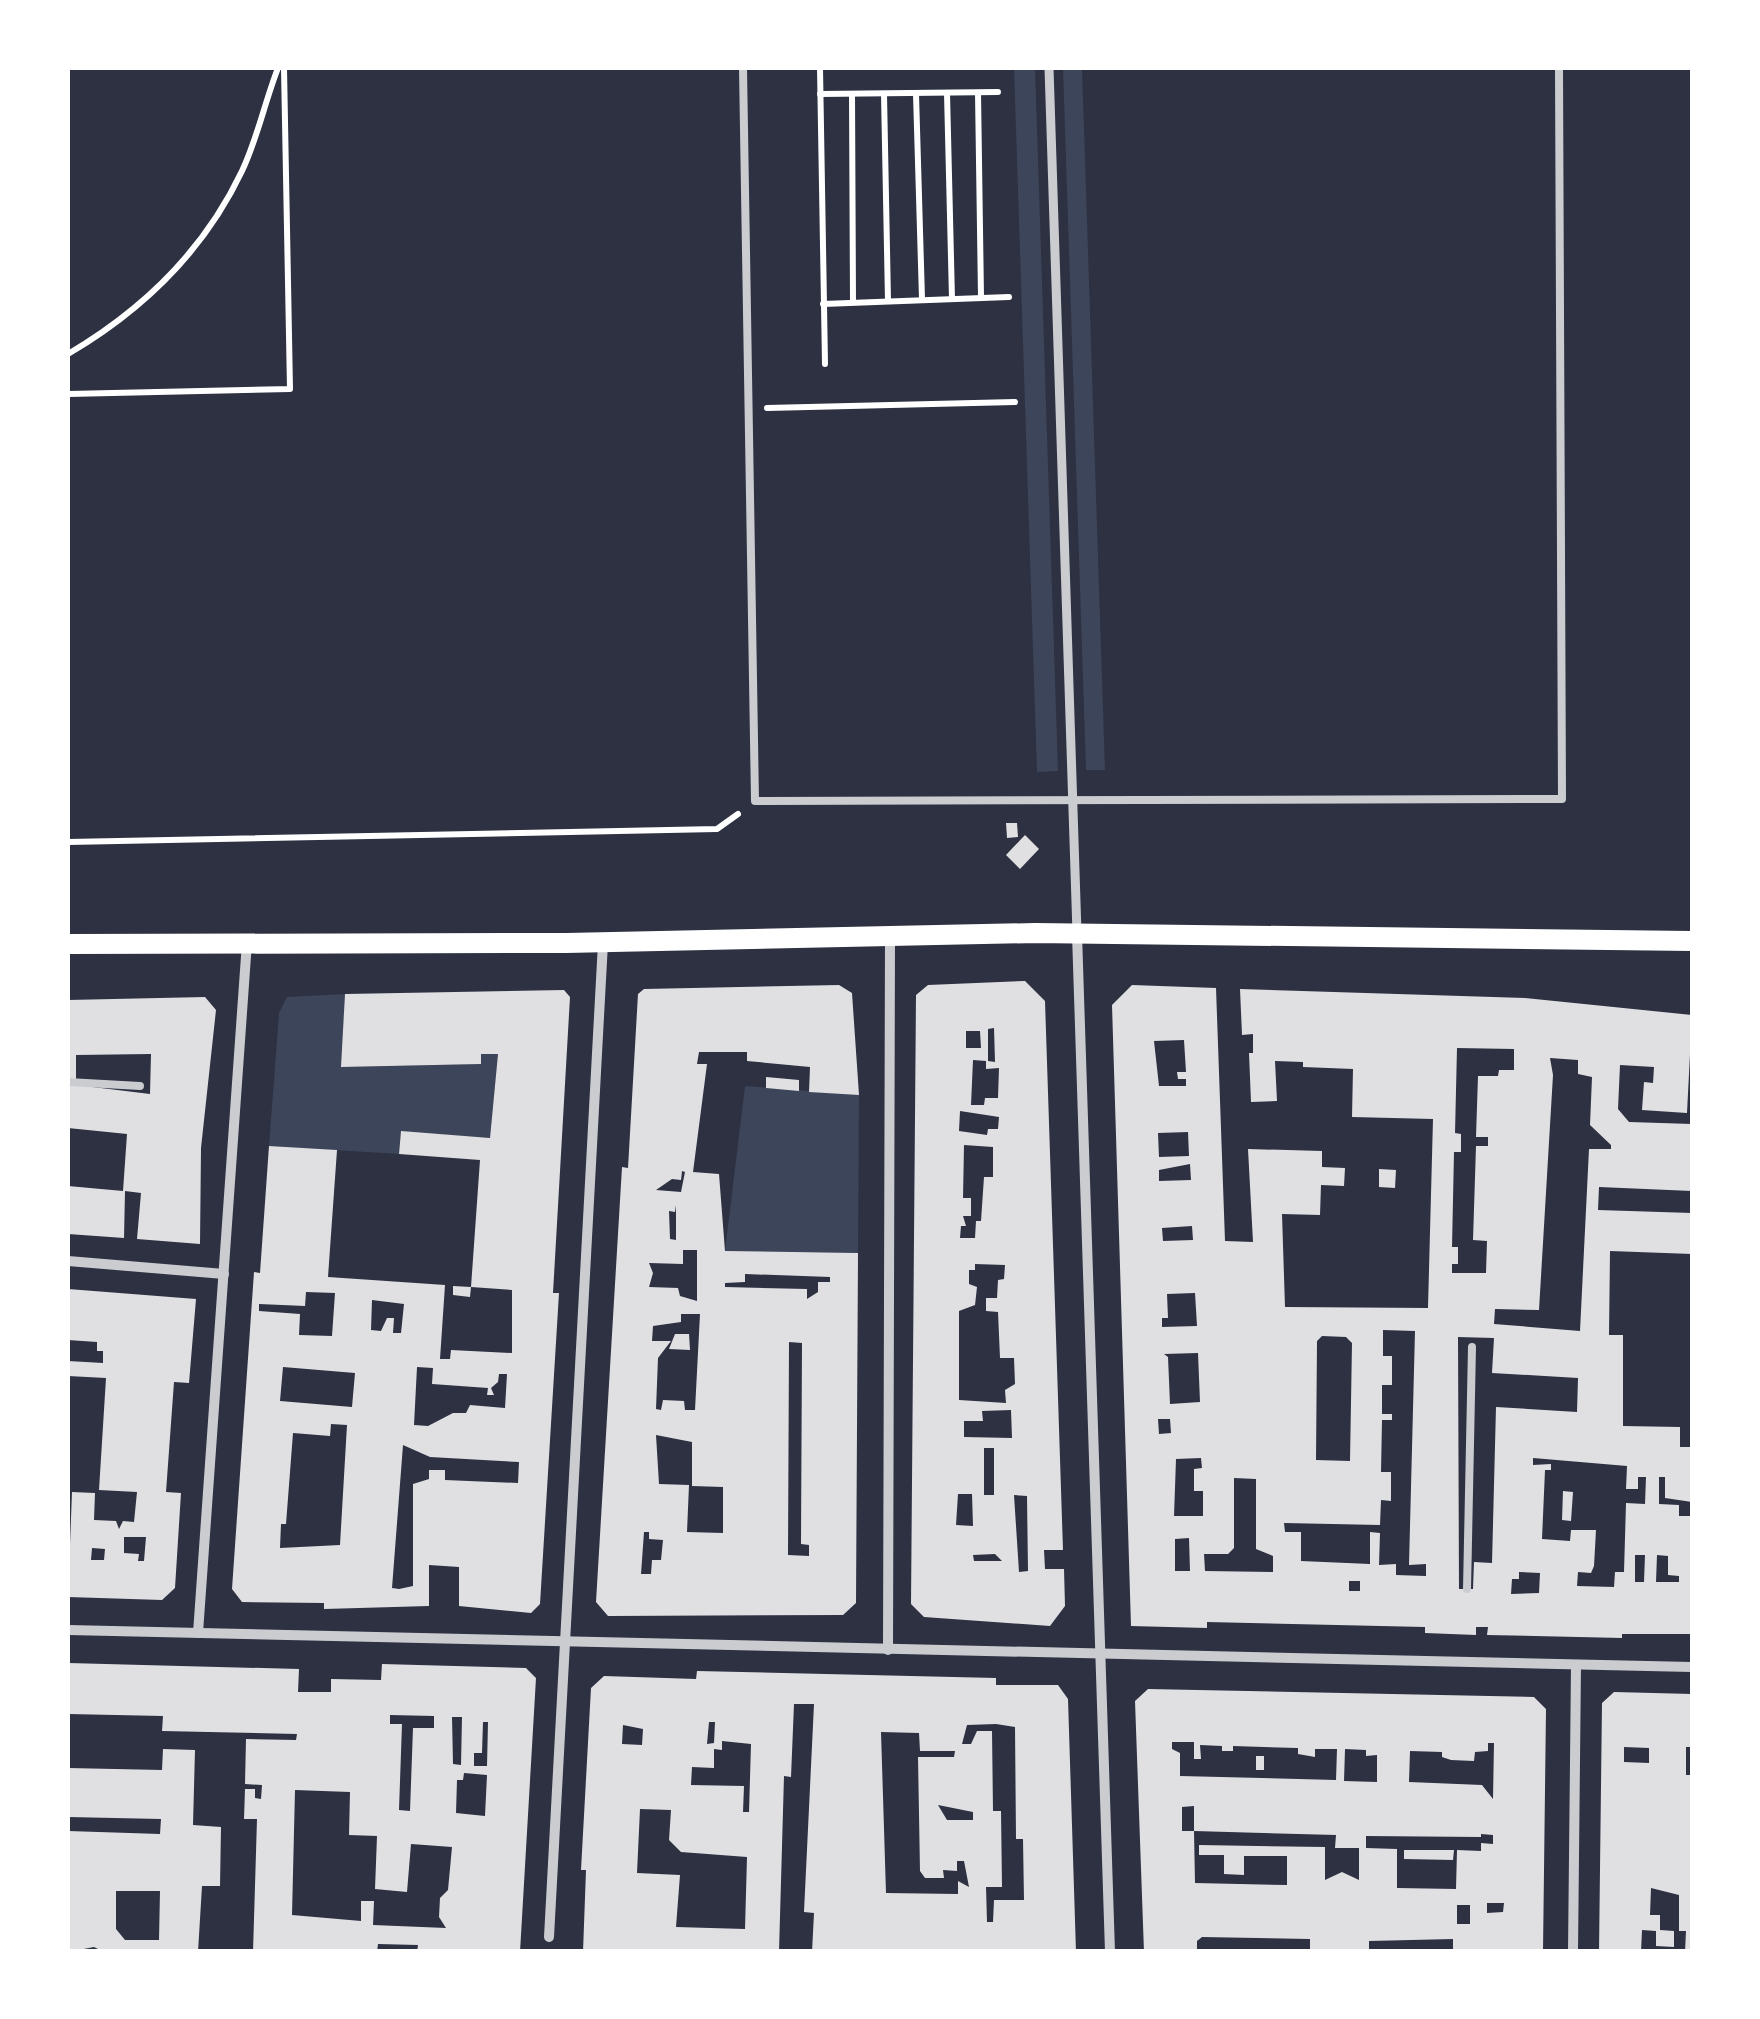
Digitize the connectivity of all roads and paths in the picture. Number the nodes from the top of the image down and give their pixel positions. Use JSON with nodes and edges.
{"nodes":[{"id":1,"x":281,"y":68,"type":"edge"},
{"id":2,"x":743,"y":68,"type":"edge"},
{"id":3,"x":820,"y":68,"type":"edge"},
{"id":4,"x":1049,"y":68,"type":"edge"},
{"id":5,"x":1558,"y":68,"type":"edge"},
{"id":6,"x":998,"y":92,"type":"dead end"},
{"id":7,"x":948,"y":93,"type":"junction"},
{"id":8,"x":978,"y":93,"type":"junction"},
{"id":9,"x":820,"y":94,"type":"junction"},
{"id":10,"x":852,"y":94,"type":"junction"},
{"id":11,"x":884,"y":94,"type":"junction"},
{"id":12,"x":916,"y":94,"type":"junction"},
{"id":13,"x":1010,"y":297,"type":"dead end"},
{"id":14,"x":952,"y":298,"type":"junction"},
{"id":15,"x":981,"y":298,"type":"junction"},
{"id":16,"x":922,"y":300,"type":"junction"},
{"id":17,"x":888,"y":301,"type":"junction"},
{"id":18,"x":853,"y":302,"type":"junction"},
{"id":19,"x":823,"y":304,"type":"junction"},
{"id":20,"x":68,"y":354,"type":"edge"},
{"id":21,"x":825,"y":364,"type":"dead end"},
{"id":22,"x":68,"y":394,"type":"edge"},
{"id":23,"x":1015,"y":402,"type":"dead end"},
{"id":24,"x":748,"y":408,"type":"junction"},
{"id":25,"x":1073,"y":800,"type":"junction"},
{"id":26,"x":755,"y":801,"type":"junction"},
{"id":27,"x":68,"y":842,"type":"edge"},
{"id":28,"x":1077,"y":933,"type":"junction"},
{"id":29,"x":890,"y":939,"type":"junction"},
{"id":30,"x":247,"y":941,"type":"junction"},
{"id":31,"x":603,"y":942,"type":"junction"},
{"id":32,"x":68,"y":944,"type":"edge"},
{"id":33,"x":1692,"y":944,"type":"edge"},
{"id":34,"x":68,"y":1082,"type":"edge"},
{"id":35,"x":140,"y":1086,"type":"dead end"},
{"id":36,"x":68,"y":1261,"type":"edge"},
{"id":37,"x":224,"y":1274,"type":"junction"},
{"id":38,"x":1472,"y":1347,"type":"dead end"},
{"id":39,"x":1467,"y":1589,"type":"dead end"},
{"id":40,"x":68,"y":1630,"type":"edge"},
{"id":41,"x":198,"y":1633,"type":"junction"},
{"id":42,"x":564,"y":1640,"type":"junction"},
{"id":43,"x":888,"y":1650,"type":"junction"},
{"id":44,"x":1102,"y":1653,"type":"junction"},
{"id":45,"x":1576,"y":1665,"type":"junction"},
{"id":46,"x":1692,"y":1667,"type":"edge"},
{"id":47,"x":549,"y":1937,"type":"dead end"},
{"id":48,"x":1110,"y":1952,"type":"edge"},
{"id":49,"x":1573,"y":1952,"type":"edge"}],
"edges":[{"from":1,"to":20,"type":"path"},
{"from":1,"to":22,"type":"path"},
{"from":2,"to":24,"type":"lane"},
{"from":3,"to":9,"type":"path"},
{"from":4,"to":25,"type":"street"},
{"from":5,"to":25,"type":"lane"},
{"from":6,"to":8,"type":"path"},
{"from":7,"to":8,"type":"path"},
{"from":7,"to":12,"type":"path"},
{"from":7,"to":14,"type":"path"},
{"from":8,"to":15,"type":"path"},
{"from":9,"to":10,"type":"path"},
{"from":9,"to":19,"type":"path"},
{"from":10,"to":11,"type":"path"},
{"from":10,"to":18,"type":"path"},
{"from":11,"to":12,"type":"path"},
{"from":11,"to":17,"type":"path"},
{"from":12,"to":16,"type":"path"},
{"from":13,"to":15,"type":"path"},
{"from":14,"to":15,"type":"path"},
{"from":14,"to":16,"type":"path"},
{"from":16,"to":17,"type":"path"},
{"from":17,"to":18,"type":"path"},
{"from":18,"to":19,"type":"path"},
{"from":19,"to":21,"type":"path"},
{"from":23,"to":24,"type":"path"},
{"from":24,"to":26,"type":"lane"},
{"from":25,"to":26,"type":"lane"},
{"from":25,"to":28,"type":"street"},
{"from":26,"to":27,"type":"path"},
{"from":28,"to":29,"type":"main road"},
{"from":28,"to":33,"type":"main road"},
{"from":28,"to":44,"type":"street"},
{"from":29,"to":31,"type":"main road"},
{"from":29,"to":43,"type":"street"},
{"from":30,"to":31,"type":"main road"},
{"from":30,"to":32,"type":"main road"},
{"from":30,"to":37,"type":"street"},
{"from":31,"to":42,"type":"street"},
{"from":34,"to":35,"type":"lane"},
{"from":36,"to":37,"type":"street"},
{"from":37,"to":41,"type":"street"},
{"from":38,"to":39,"type":"lane"},
{"from":40,"to":41,"type":"street"},
{"from":41,"to":42,"type":"street"},
{"from":42,"to":43,"type":"street"},
{"from":42,"to":47,"type":"street"},
{"from":43,"to":44,"type":"street"},
{"from":44,"to":45,"type":"street"},
{"from":44,"to":48,"type":"street"},
{"from":45,"to":46,"type":"street"},
{"from":45,"to":49,"type":"street"}]}
